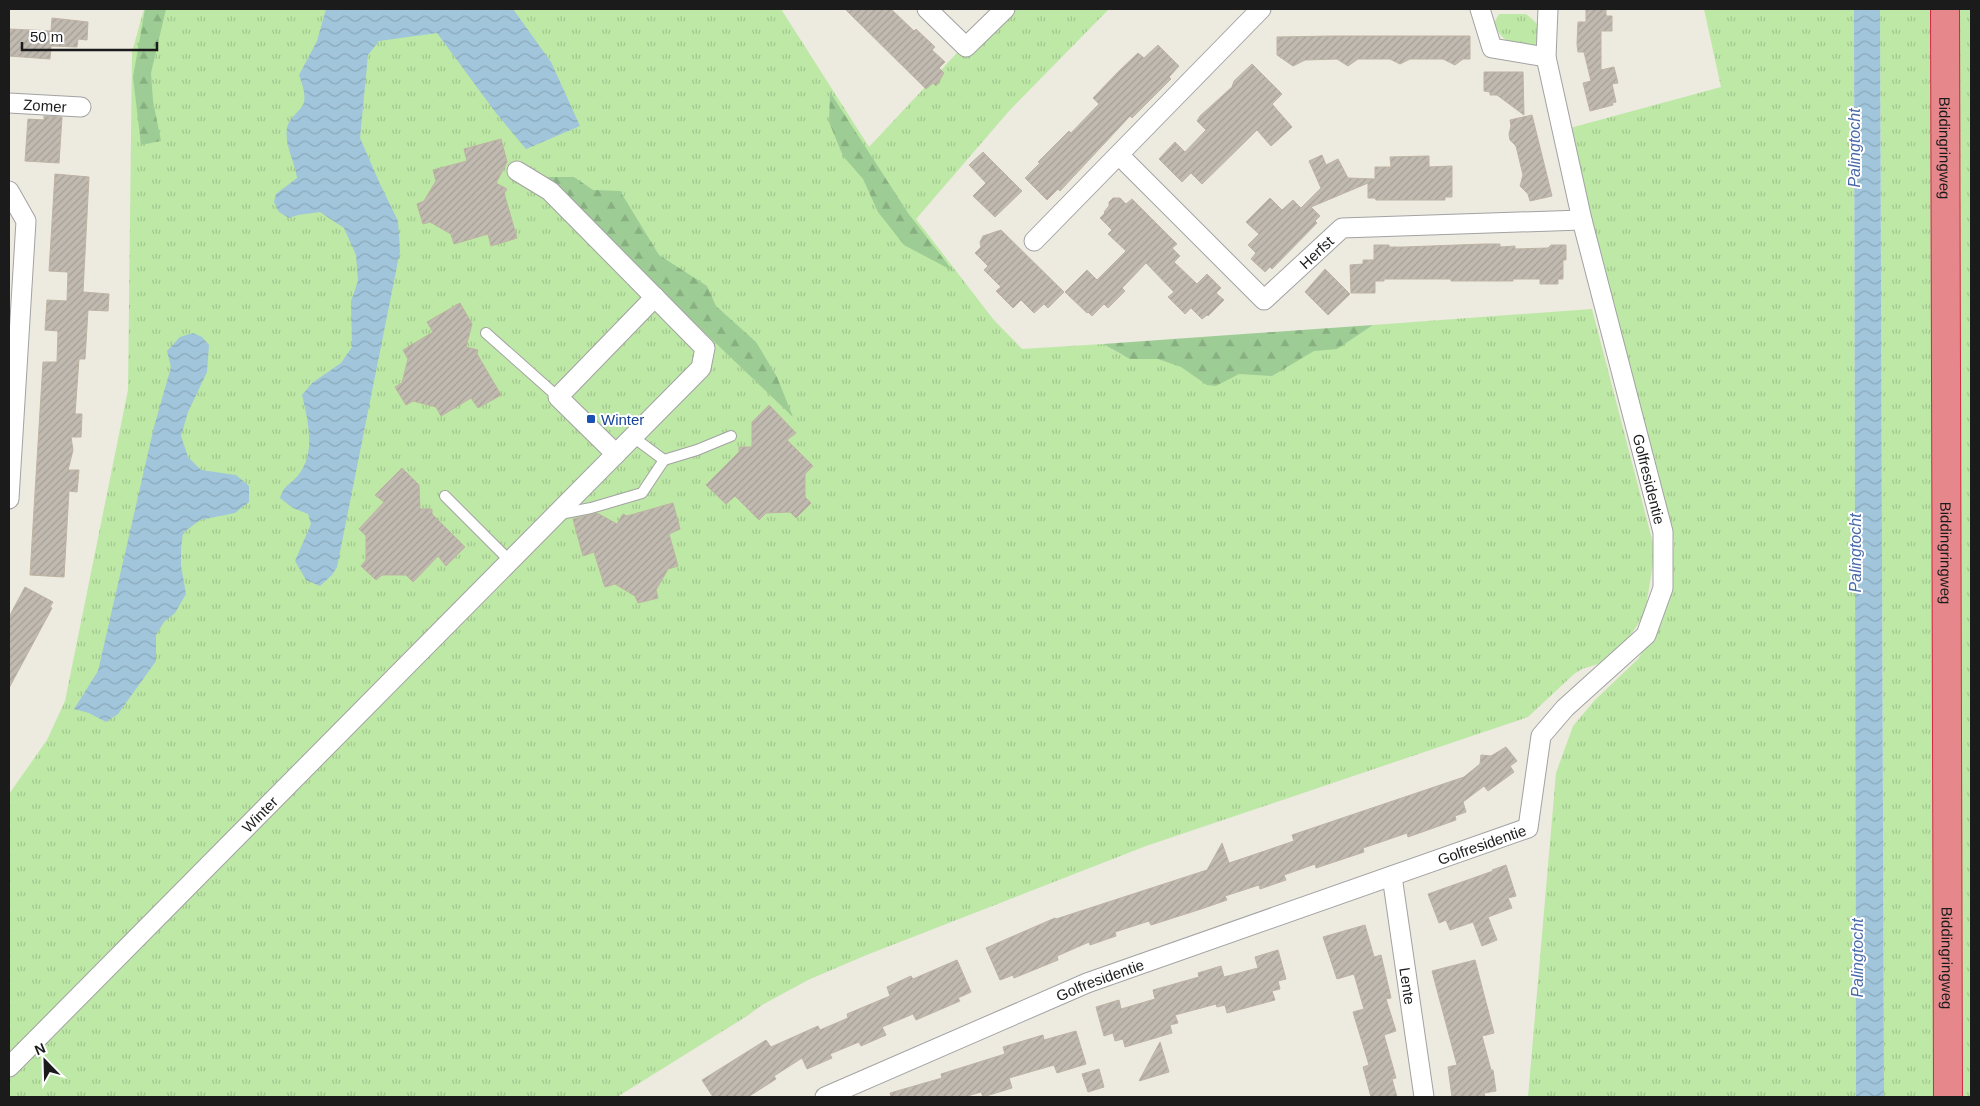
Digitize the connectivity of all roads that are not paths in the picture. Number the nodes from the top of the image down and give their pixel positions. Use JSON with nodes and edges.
{"nodes":[{"id":1,"x":927,"y":9,"type":"edge"},
{"id":2,"x":1005,"y":9,"type":"edge"},
{"id":3,"x":1261,"y":9,"type":"edge"},
{"id":4,"x":1480,"y":9,"type":"edge"},
{"id":5,"x":1548,"y":9,"type":"edge"},
{"id":6,"x":1945,"y":9,"type":"edge"},
{"id":7,"x":1546,"y":57,"type":"junction"},
{"id":8,"x":9,"y":103,"type":"edge"},
{"id":9,"x":81,"y":107,"type":"dead end"},
{"id":10,"x":1119,"y":155,"type":"junction"},
{"id":11,"x":517,"y":171,"type":"dead end"},
{"id":12,"x":9,"y":191,"type":"edge"},
{"id":13,"x":1582,"y":220,"type":"junction"},
{"id":14,"x":17,"y":221,"type":"edge"},
{"id":15,"x":1034,"y":240,"type":"dead end"},
{"id":16,"x":655,"y":296,"type":"junction"},
{"id":17,"x":486,"y":333,"type":"dead end"},
{"id":18,"x":558,"y":397,"type":"junction"},
{"id":19,"x":731,"y":436,"type":"dead end"},
{"id":20,"x":633,"y":437,"type":"junction"},
{"id":21,"x":616,"y":454,"type":"junction"},
{"id":22,"x":664,"y":460,"type":"junction"},
{"id":23,"x":445,"y":496,"type":"dead end"},
{"id":24,"x":9,"y":499,"type":"edge"},
{"id":25,"x":556,"y":514,"type":"junction"},
{"id":26,"x":510,"y":561,"type":"junction"},
{"id":27,"x":1392,"y":876,"type":"junction"},
{"id":28,"x":9,"y":1067,"type":"edge"},
{"id":29,"x":824,"y":1097,"type":"edge"},
{"id":30,"x":1424,"y":1097,"type":"edge"},
{"id":31,"x":1948,"y":1097,"type":"edge"}],
"edges":[{"from":1,"to":2,"type":"street"},
{"from":3,"to":10,"type":"street"},
{"from":4,"to":7,"type":"street"},
{"from":5,"to":7,"type":"street","name":"Golfresidentie"},
{"from":6,"to":31,"type":"highway","name":"Biddingringweg"},
{"from":7,"to":13,"type":"street","name":"Golfresidentie"},
{"from":8,"to":9,"type":"street","name":"Zomer"},
{"from":10,"to":13,"type":"street","name":"Herfst"},
{"from":10,"to":15,"type":"street"},
{"from":11,"to":16,"type":"street","name":"Winter"},
{"from":12,"to":14,"type":"street"},
{"from":13,"to":27,"type":"street","name":"Golfresidentie"},
{"from":14,"to":24,"type":"street"},
{"from":16,"to":18,"type":"street"},
{"from":16,"to":20,"type":"street","name":"Winter"},
{"from":17,"to":18,"type":"lane"},
{"from":18,"to":21,"type":"street"},
{"from":19,"to":22,"type":"lane"},
{"from":20,"to":21,"type":"street","name":"Winter"},
{"from":20,"to":22,"type":"lane"},
{"from":21,"to":25,"type":"street","name":"Winter"},
{"from":22,"to":25,"type":"lane"},
{"from":23,"to":26,"type":"lane"},
{"from":25,"to":26,"type":"street","name":"Winter"},
{"from":26,"to":28,"type":"street","name":"Winter"},
{"from":27,"to":29,"type":"street","name":"Golfresidentie"},
{"from":27,"to":30,"type":"street","name":"Lente"}]}
